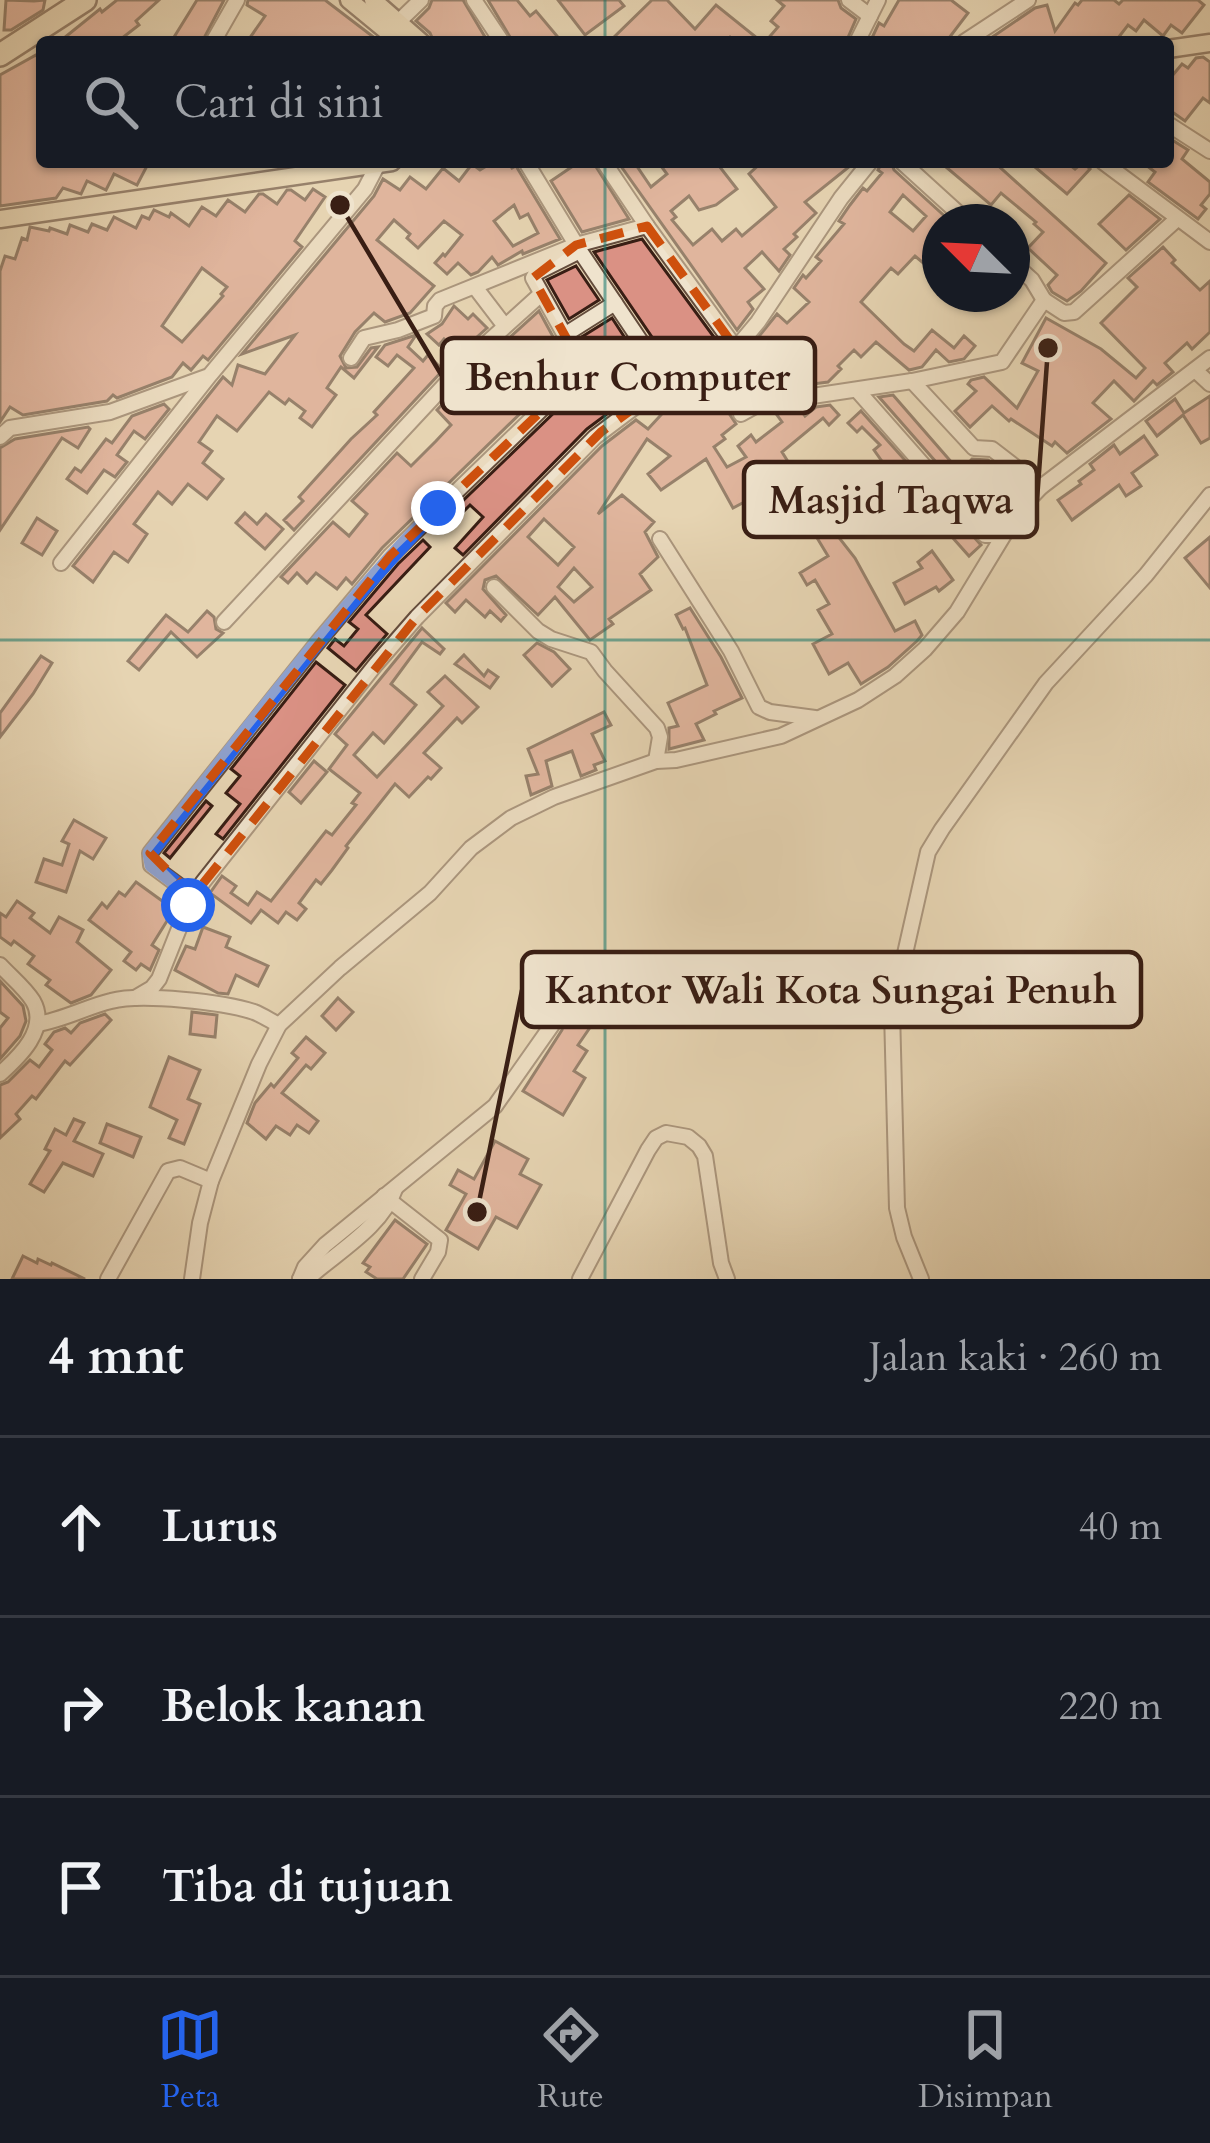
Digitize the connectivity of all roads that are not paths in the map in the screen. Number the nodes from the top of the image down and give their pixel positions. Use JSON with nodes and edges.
{"nodes":[{"id":1,"x":85,"y":0,"type":"edge"},
{"id":2,"x":237,"y":0,"type":"edge"},
{"id":3,"x":349,"y":0,"type":"edge"},
{"id":4,"x":373,"y":0,"type":"edge"},
{"id":5,"x":421,"y":0,"type":"edge"},
{"id":6,"x":474,"y":0,"type":"edge"},
{"id":7,"x":849,"y":0,"type":"edge"},
{"id":8,"x":878,"y":0,"type":"edge"},
{"id":9,"x":1028,"y":0,"type":"edge"},
{"id":10,"x":870,"y":16,"type":"junction"},
{"id":11,"x":396,"y":32,"type":"edge"},
{"id":12,"x":216,"y":36,"type":"edge"},
{"id":13,"x":498,"y":36,"type":"edge"},
{"id":14,"x":860,"y":36,"type":"edge"},
{"id":15,"x":973,"y":36,"type":"edge"},
{"id":16,"x":1210,"y":43,"type":"edge"},
{"id":17,"x":1174,"y":48,"type":"edge"},
{"id":18,"x":0,"y":56,"type":"edge"},
{"id":19,"x":1174,"y":128,"type":"edge"},
{"id":20,"x":1210,"y":151,"type":"edge"},
{"id":21,"x":351,"y":168,"type":"edge"},
{"id":22,"x":381,"y":168,"type":"edge"},
{"id":23,"x":530,"y":168,"type":"edge"},
{"id":24,"x":608,"y":168,"type":"edge"},
{"id":25,"x":865,"y":168,"type":"edge"},
{"id":26,"x":909,"y":168,"type":"edge"},
{"id":27,"x":1111,"y":168,"type":"edge"},
{"id":28,"x":948,"y":204,"type":"edge"},
{"id":29,"x":0,"y":219,"type":"edge"},
{"id":30,"x":1177,"y":219,"type":"junction"},
{"id":31,"x":650,"y":230,"type":"junction"},
{"id":32,"x":1210,"y":242,"type":"edge"},
{"id":33,"x":578,"y":248,"type":"junction"},
{"id":34,"x":1030,"y":278,"type":"edge"},
{"id":35,"x":477,"y":290,"type":"junction"},
{"id":36,"x":540,"y":295,"type":"junction"},
{"id":37,"x":1044,"y":300,"type":"junction"},
{"id":38,"x":615,"y":303,"type":"junction"},
{"id":39,"x":504,"y":325,"type":"junction"},
{"id":40,"x":566,"y":334,"type":"junction"},
{"id":41,"x":735,"y":346,"type":"junction"},
{"id":42,"x":351,"y":358,"type":"dead end"},
{"id":43,"x":1210,"y":358,"type":"edge"},
{"id":44,"x":1195,"y":370,"type":"junction"},
{"id":45,"x":211,"y":376,"type":"junction"},
{"id":46,"x":912,"y":380,"type":"junction"},
{"id":47,"x":668,"y":382,"type":"junction"},
{"id":48,"x":1210,"y":384,"type":"edge"},
{"id":49,"x":857,"y":390,"type":"junction"},
{"id":50,"x":741,"y":415,"type":"dead end"},
{"id":51,"x":0,"y":436,"type":"edge"},
{"id":52,"x":1041,"y":487,"type":"junction"},
{"id":53,"x":1210,"y":494,"type":"edge"},
{"id":54,"x":1019,"y":510,"type":"junction"},
{"id":55,"x":660,"y":538,"type":"dead end"},
{"id":56,"x":62,"y":563,"type":"dead end"},
{"id":57,"x":494,"y":587,"type":"dead end"},
{"id":58,"x":224,"y":622,"type":"dead end"},
{"id":59,"x":820,"y":719,"type":"junction"},
{"id":60,"x":656,"y":761,"type":"junction"},
{"id":61,"x":193,"y":896,"type":"junction"},
{"id":62,"x":0,"y":965,"type":"edge"},
{"id":63,"x":136,"y":998,"type":"junction"},
{"id":64,"x":38,"y":1024,"type":"junction"},
{"id":65,"x":552,"y":1024,"type":"dead end"},
{"id":66,"x":279,"y":1025,"type":"junction"},
{"id":67,"x":0,"y":1075,"type":"edge"},
{"id":68,"x":211,"y":1181,"type":"junction"},
{"id":69,"x":390,"y":1195,"type":"junction"},
{"id":70,"x":307,"y":1276,"type":"edge"},
{"id":71,"x":108,"y":1279,"type":"edge"},
{"id":72,"x":192,"y":1279,"type":"edge"},
{"id":73,"x":422,"y":1279,"type":"edge"},
{"id":74,"x":580,"y":1279,"type":"edge"},
{"id":75,"x":727,"y":1279,"type":"edge"},
{"id":76,"x":921,"y":1279,"type":"edge"}],
"edges":[{"from":1,"to":18,"type":"highway"},
{"from":2,"to":12,"type":"street"},
{"from":3,"to":11,"type":"main road"},
{"from":4,"to":11,"type":"main road"},
{"from":5,"to":11,"type":"street"},
{"from":6,"to":13,"type":"street"},
{"from":7,"to":10,"type":"street"},
{"from":8,"to":10,"type":"street"},
{"from":9,"to":15,"type":"street"},
{"from":10,"to":14,"type":"street"},
{"from":16,"to":17,"type":"main road"},
{"from":19,"to":20,"type":"street"},
{"from":21,"to":29,"type":"main road"},
{"from":22,"to":45,"type":"street"},
{"from":23,"to":33,"type":"street"},
{"from":24,"to":31,"type":"street"},
{"from":25,"to":41,"type":"street"},
{"from":26,"to":28,"type":"street"},
{"from":27,"to":30,"type":"street"},
{"from":30,"to":32,"type":"street"},
{"from":30,"to":37,"type":"street"},
{"from":31,"to":33,"type":"street"},
{"from":31,"to":41,"type":"street"},
{"from":33,"to":35,"type":"street"},
{"from":33,"to":36,"type":"street"},
{"from":33,"to":38,"type":"street"},
{"from":34,"to":37,"type":"street"},
{"from":35,"to":39,"type":"street"},
{"from":35,"to":42,"type":"street"},
{"from":36,"to":39,"type":"street"},
{"from":36,"to":40,"type":"street"},
{"from":37,"to":46,"type":"street"},
{"from":38,"to":40,"type":"street"},
{"from":38,"to":47,"type":"street"},
{"from":39,"to":58,"type":"street"},
{"from":40,"to":61,"type":"street"},
{"from":41,"to":47,"type":"street"},
{"from":43,"to":44,"type":"street"},
{"from":44,"to":48,"type":"street"},
{"from":44,"to":52,"type":"street"},
{"from":45,"to":51,"type":"street"},
{"from":45,"to":56,"type":"street"},
{"from":46,"to":49,"type":"street"},
{"from":46,"to":52,"type":"street"},
{"from":47,"to":61,"type":"street"},
{"from":49,"to":50,"type":"street"},
{"from":49,"to":54,"type":"street"},
{"from":52,"to":54,"type":"street"},
{"from":53,"to":76,"type":"street"},
{"from":54,"to":59,"type":"street"},
{"from":55,"to":59,"type":"street"},
{"from":57,"to":60,"type":"street"},
{"from":59,"to":60,"type":"street"},
{"from":60,"to":66,"type":"street"},
{"from":61,"to":63,"type":"street"},
{"from":62,"to":64,"type":"street"},
{"from":63,"to":64,"type":"street"},
{"from":63,"to":66,"type":"street"},
{"from":64,"to":67,"type":"street"},
{"from":65,"to":69,"type":"street"},
{"from":66,"to":68,"type":"street"},
{"from":68,"to":71,"type":"street"},
{"from":68,"to":72,"type":"street"},
{"from":69,"to":70,"type":"street"},
{"from":69,"to":73,"type":"street"},
{"from":74,"to":75,"type":"street"}]}
